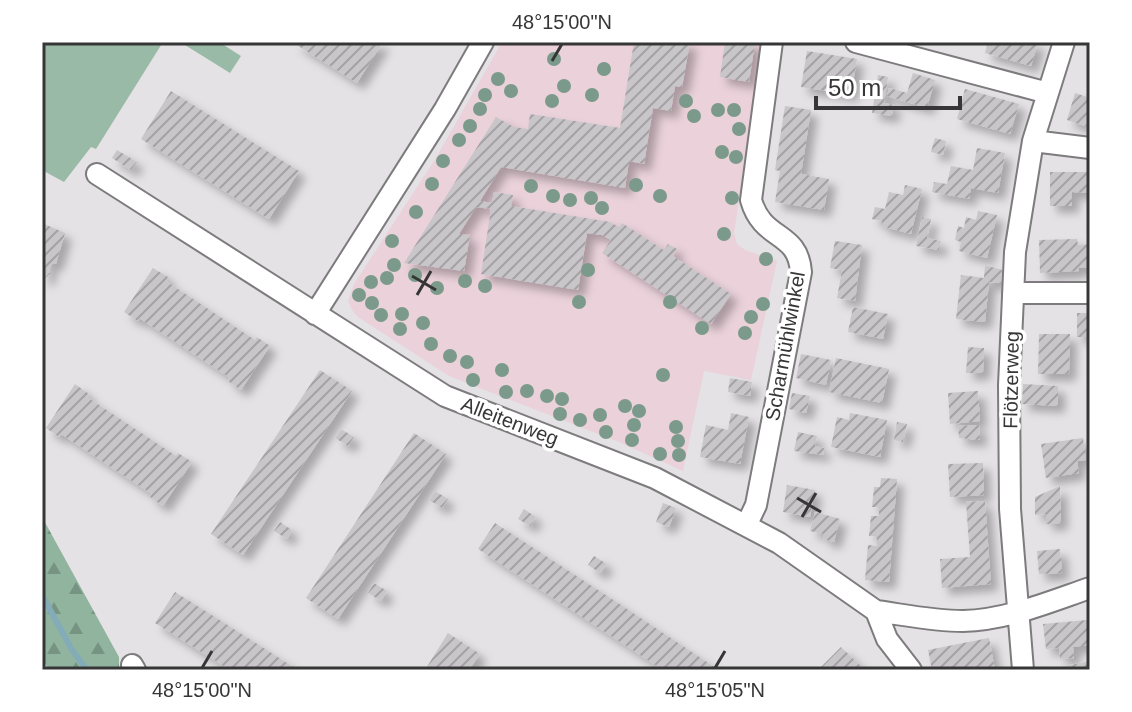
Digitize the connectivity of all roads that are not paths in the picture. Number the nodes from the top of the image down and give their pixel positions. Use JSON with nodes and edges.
{"nodes":[{"id":1,"x":483,"y":42,"type":"edge"},
{"id":2,"x":772,"y":42,"type":"edge"},
{"id":3,"x":856,"y":42,"type":"edge"},
{"id":4,"x":1064,"y":42,"type":"edge"},
{"id":5,"x":1048,"y":93,"type":"junction"},
{"id":6,"x":1033,"y":141,"type":"junction"},
{"id":7,"x":1090,"y":148,"type":"edge"},
{"id":8,"x":97,"y":174,"type":"dead end"},
{"id":9,"x":1013,"y":293,"type":"junction"},
{"id":10,"x":1090,"y":293,"type":"edge"},
{"id":11,"x":315,"y":314,"type":"junction"},
{"id":12,"x":747,"y":524,"type":"junction"},
{"id":13,"x":1090,"y":588,"type":"edge"},
{"id":14,"x":876,"y":611,"type":"junction"},
{"id":15,"x":1018,"y":613,"type":"junction"},
{"id":16,"x":911,"y":670,"type":"edge"},
{"id":17,"x":1023,"y":670,"type":"edge"}],
"edges":[{"from":1,"to":11,"type":"street"},
{"from":2,"to":12,"type":"street","name":"Scharmühlwinkel"},
{"from":3,"to":5,"type":"street"},
{"from":4,"to":5,"type":"street","name":"Flötzerweg"},
{"from":5,"to":6,"type":"street","name":"Flötzerweg"},
{"from":6,"to":7,"type":"street"},
{"from":6,"to":9,"type":"street","name":"Flötzerweg"},
{"from":8,"to":11,"type":"street","name":"Alleitenweg"},
{"from":9,"to":10,"type":"street"},
{"from":9,"to":15,"type":"street","name":"Flötzerweg"},
{"from":11,"to":12,"type":"street","name":"Alleitenweg"},
{"from":12,"to":14,"type":"street","name":"Alleitenweg"},
{"from":13,"to":15,"type":"street"},
{"from":14,"to":15,"type":"street"},
{"from":14,"to":16,"type":"street","name":"Alleitenweg"},
{"from":15,"to":17,"type":"street","name":"Flötzerweg"}]}
